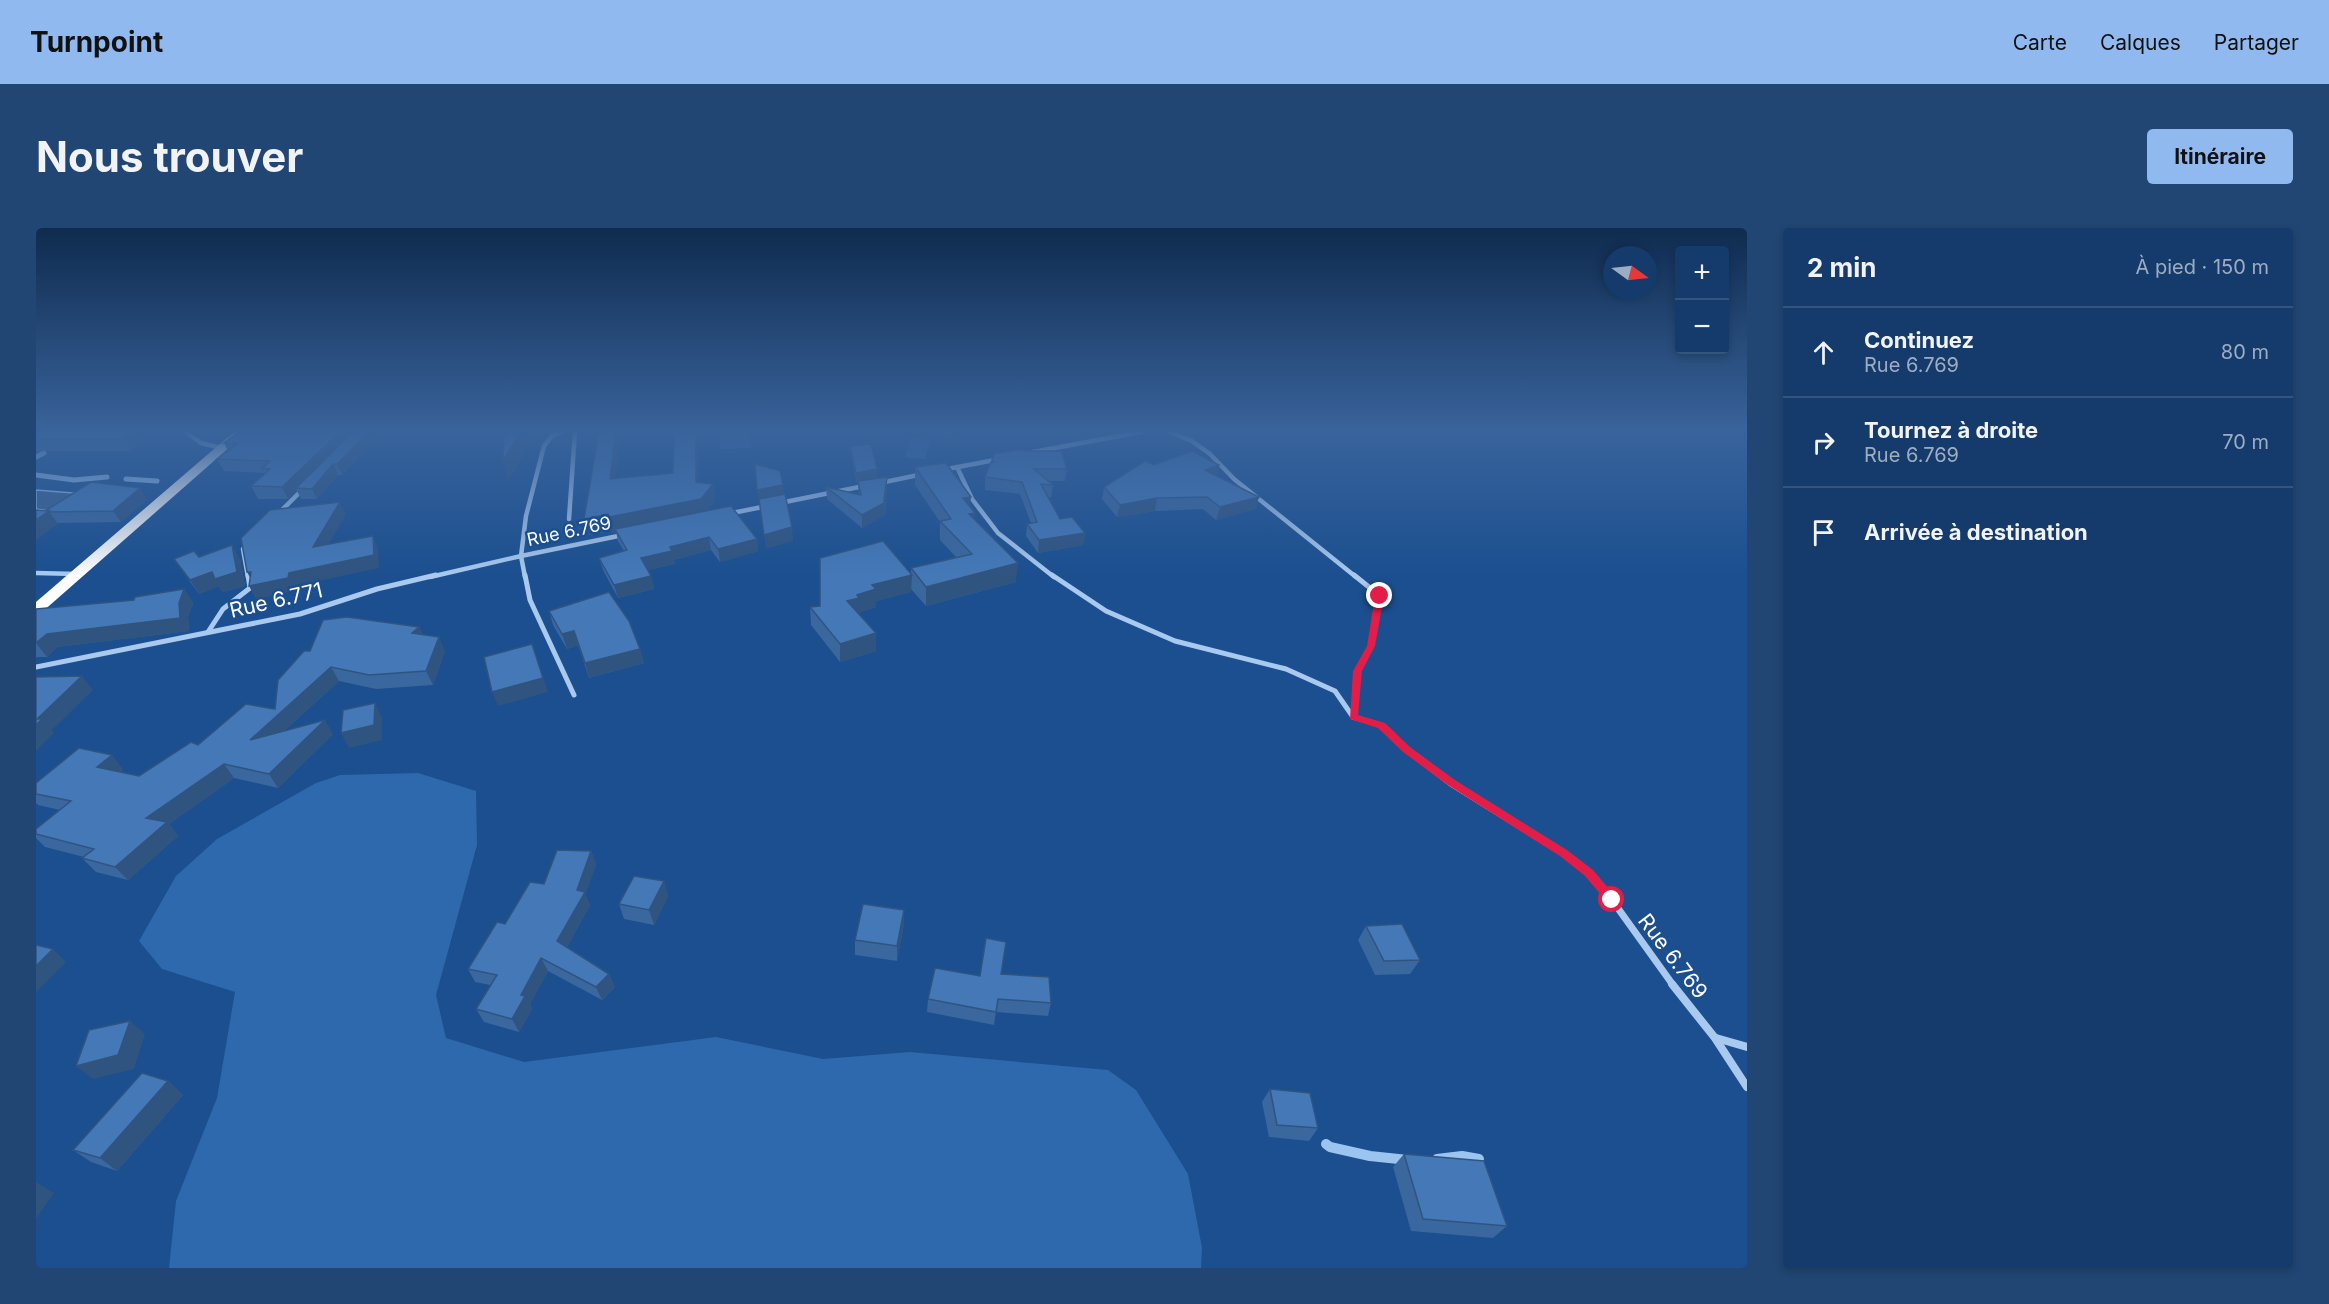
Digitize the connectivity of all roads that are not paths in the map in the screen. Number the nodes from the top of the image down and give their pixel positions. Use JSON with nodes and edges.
{"nodes":[{"id":1,"x":186,"y":480,"type":"edge"},
{"id":2,"x":535,"y":480,"type":"edge"},
{"id":3,"x":572,"y":480,"type":"edge"},
{"id":4,"x":895,"y":480,"type":"edge"},
{"id":5,"x":963,"y":480,"type":"edge"},
{"id":6,"x":1235,"y":480,"type":"edge"},
{"id":7,"x":878,"y":483,"type":"edge"},
{"id":8,"x":307,"y":485,"type":"edge"},
{"id":9,"x":866,"y":485,"type":"edge"},
{"id":10,"x":717,"y":516,"type":"edge"},
{"id":11,"x":275,"y":517,"type":"edge"},
{"id":12,"x":569,"y":519,"type":"dead end"},
{"id":13,"x":624,"y":535,"type":"edge"},
{"id":14,"x":251,"y":541,"type":"edge"},
{"id":15,"x":520,"y":556,"type":"junction"},
{"id":16,"x":36,"y":573,"type":"edge"},
{"id":17,"x":77,"y":574,"type":"junction"},
{"id":18,"x":36,"y":610,"type":"edge"},
{"id":19,"x":208,"y":632,"type":"junction"},
{"id":20,"x":36,"y":667,"type":"edge"},
{"id":21,"x":574,"y":695,"type":"dead end"},
{"id":22,"x":1353,"y":717,"type":"junction"},
{"id":23,"x":1715,"y":1038,"type":"junction"},
{"id":24,"x":1747,"y":1047,"type":"edge"},
{"id":25,"x":1747,"y":1087,"type":"edge"}],
"edges":[{"from":1,"to":17,"type":"highway"},
{"from":2,"to":15,"type":"street","name":"Rue 6.769"},
{"from":3,"to":12,"type":"street"},
{"from":4,"to":7,"type":"street"},
{"from":5,"to":22,"type":"street"},
{"from":6,"to":22,"type":"street"},
{"from":8,"to":11,"type":"street"},
{"from":9,"to":10,"type":"street"},
{"from":13,"to":15,"type":"street","name":"Rue 6.769"},
{"from":14,"to":19,"type":"street"},
{"from":15,"to":19,"type":"street","name":"Rue 6.771"},
{"from":15,"to":21,"type":"street"},
{"from":16,"to":17,"type":"street"},
{"from":17,"to":18,"type":"highway"},
{"from":19,"to":20,"type":"street","name":"Rue 6.771"},
{"from":22,"to":23,"type":"street","name":"Rue 6.769"},
{"from":23,"to":24,"type":"street"},
{"from":23,"to":25,"type":"street","name":"Rue 6.769"}]}
